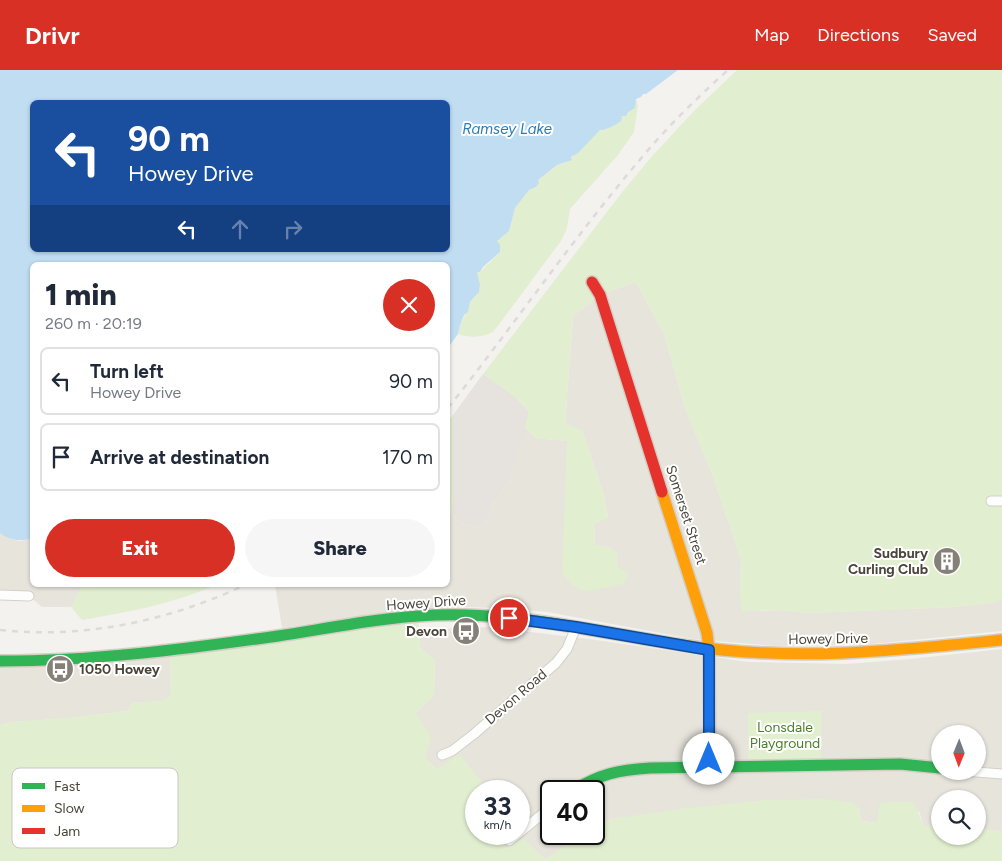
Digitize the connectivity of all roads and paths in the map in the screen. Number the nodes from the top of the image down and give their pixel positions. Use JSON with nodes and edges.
{"nodes":[{"id":1,"x":592,"y":282,"type":"dead end"},
{"id":2,"x":1002,"y":500,"type":"edge"},
{"id":3,"x":991,"y":501,"type":"dead end"},
{"id":4,"x":0,"y":595,"type":"edge"},
{"id":5,"x":29,"y":596,"type":"dead end"},
{"id":6,"x":576,"y":627,"type":"junction"},
{"id":7,"x":1002,"y":640,"type":"edge"},
{"id":8,"x":709,"y":650,"type":"junction"},
{"id":9,"x":0,"y":661,"type":"edge"},
{"id":10,"x":442,"y":755,"type":"dead end"},
{"id":11,"x":710,"y":766,"type":"junction"},
{"id":12,"x":931,"y":767,"type":"edge"},
{"id":13,"x":986,"y":773,"type":"edge"},
{"id":14,"x":1002,"y":774,"type":"edge"},
{"id":15,"x":591,"y":780,"type":"edge"},
{"id":16,"x":540,"y":816,"type":"edge"},
{"id":17,"x":530,"y":824,"type":"edge"}],
"edges":[{"from":1,"to":8,"type":"main road","name":"Somerset Street"},
{"from":2,"to":3,"type":"street"},
{"from":4,"to":5,"type":"street"},
{"from":6,"to":8,"type":"main road","name":"Howey Drive"},
{"from":6,"to":9,"type":"main road","name":"Howey Drive"},
{"from":6,"to":10,"type":"street","name":"Devon Road"},
{"from":7,"to":8,"type":"main road","name":"Howey Drive"},
{"from":8,"to":11,"type":"main road","name":"Somerset Street"},
{"from":11,"to":12,"type":"main road"},
{"from":11,"to":15,"type":"main road"},
{"from":13,"to":14,"type":"street"},
{"from":16,"to":17,"type":"street"}]}
